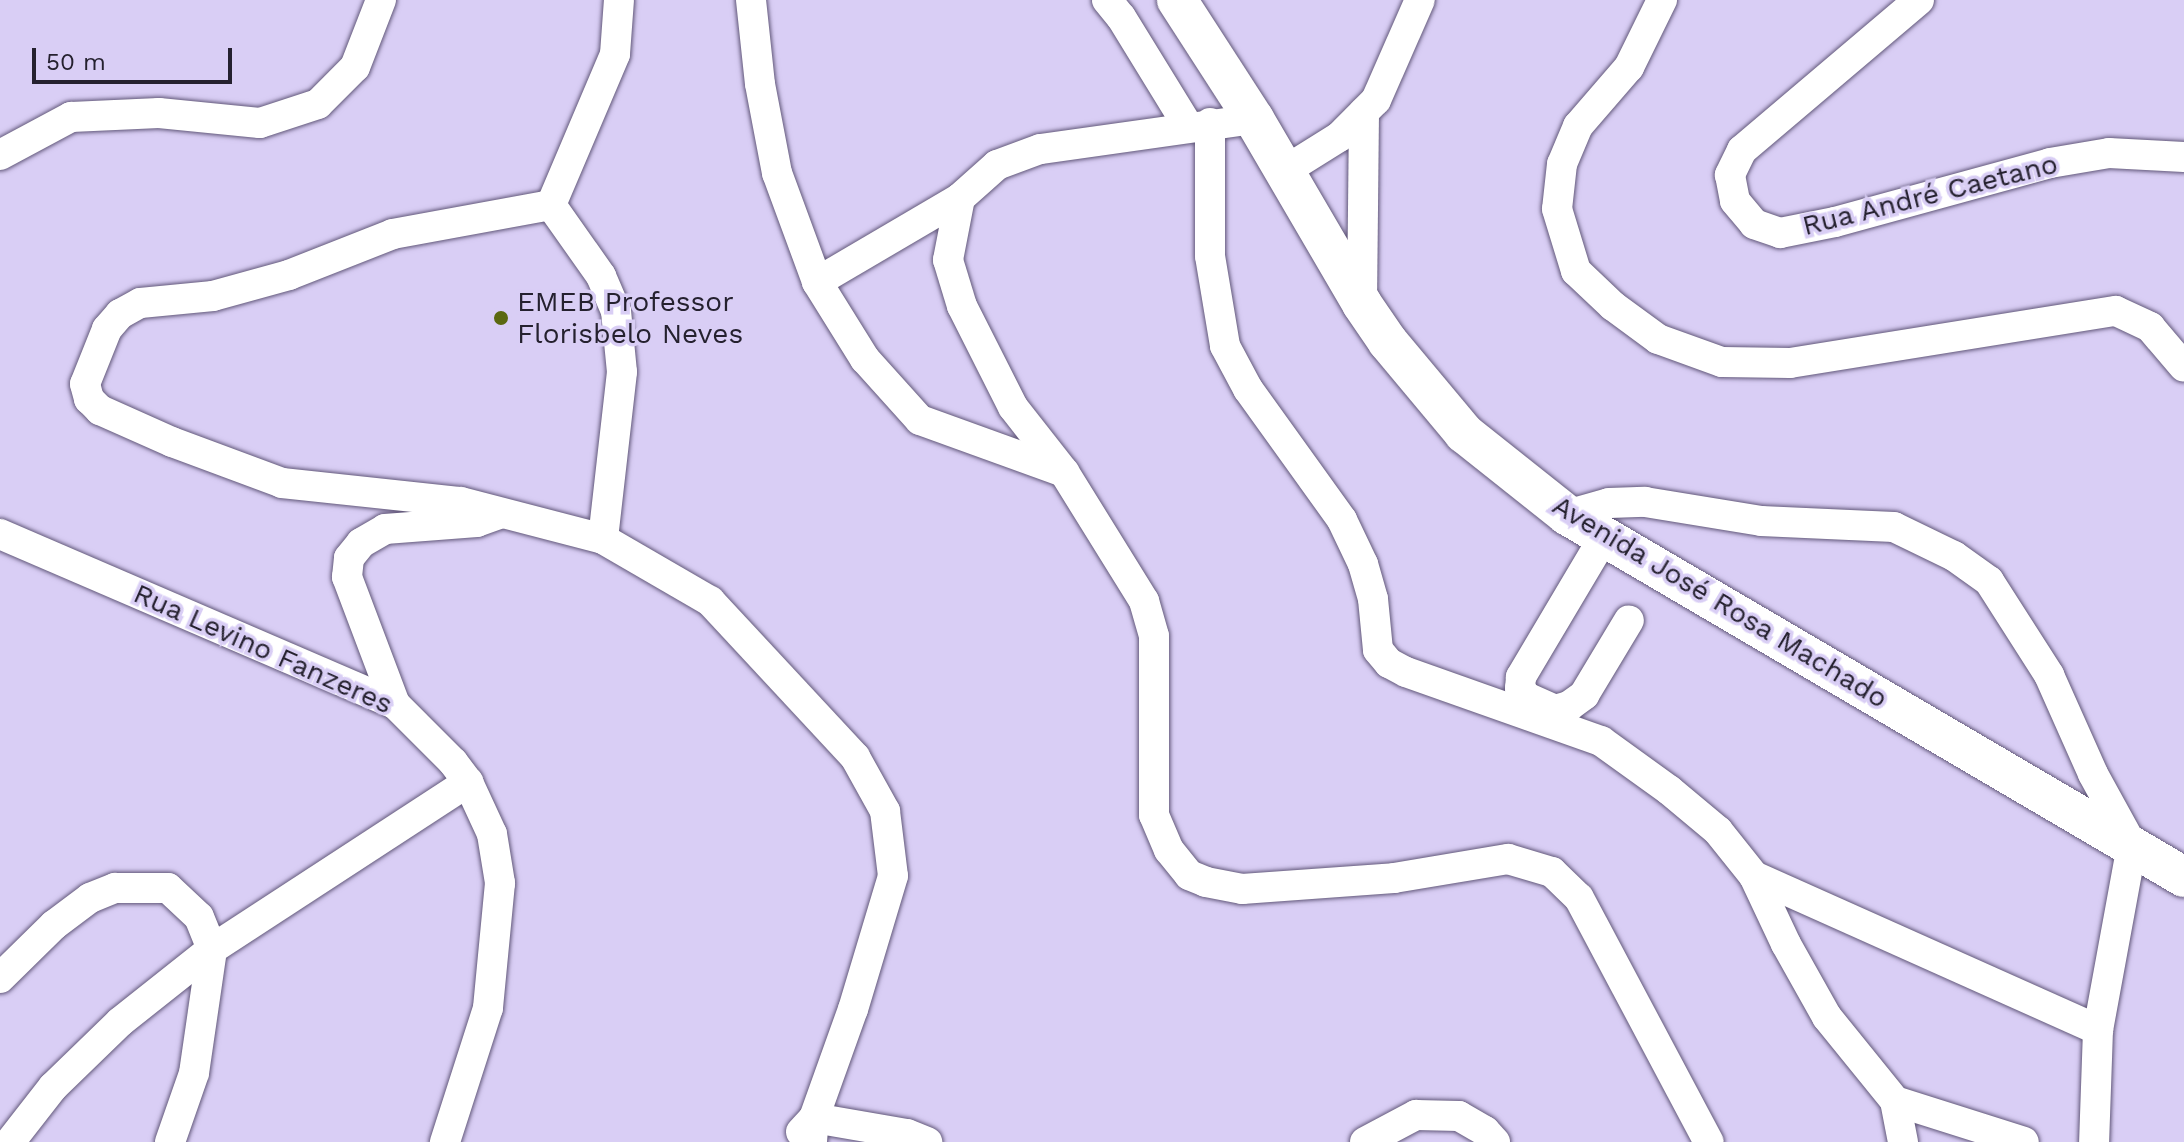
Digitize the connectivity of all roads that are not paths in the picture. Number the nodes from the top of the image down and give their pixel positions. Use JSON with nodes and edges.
{"nodes":[{"id":1,"x":381,"y":0,"type":"edge"},
{"id":2,"x":619,"y":0,"type":"edge"},
{"id":3,"x":751,"y":0,"type":"edge"},
{"id":4,"x":1107,"y":0,"type":"edge"},
{"id":5,"x":1177,"y":0,"type":"edge"},
{"id":6,"x":1420,"y":0,"type":"edge"},
{"id":7,"x":1662,"y":0,"type":"edge"},
{"id":8,"x":1919,"y":0,"type":"edge"},
{"id":9,"x":1364,"y":112,"type":"junction"},
{"id":10,"x":1254,"y":119,"type":"junction"},
{"id":11,"x":1199,"y":125,"type":"junction"},
{"id":12,"x":0,"y":155,"type":"edge"},
{"id":13,"x":2184,"y":157,"type":"edge"},
{"id":14,"x":1283,"y":172,"type":"junction"},
{"id":15,"x":960,"y":198,"type":"junction"},
{"id":16,"x":551,"y":205,"type":"junction"},
{"id":17,"x":817,"y":282,"type":"junction"},
{"id":18,"x":1362,"y":304,"type":"junction"},
{"id":19,"x":2184,"y":367,"type":"edge"},
{"id":20,"x":1064,"y":472,"type":"junction"},
{"id":21,"x":501,"y":513,"type":"junction"},
{"id":22,"x":1567,"y":515,"type":"junction"},
{"id":23,"x":1604,"y":537,"type":"junction"},
{"id":24,"x":4,"y":538,"type":"edge"},
{"id":25,"x":603,"y":539,"type":"junction"},
{"id":26,"x":1629,"y":620,"type":"dead end"},
{"id":27,"x":395,"y":704,"type":"junction"},
{"id":28,"x":468,"y":782,"type":"junction"},
{"id":29,"x":2132,"y":845,"type":"junction"},
{"id":30,"x":1754,"y":876,"type":"junction"},
{"id":31,"x":2184,"y":877,"type":"edge"},
{"id":32,"x":212,"y":949,"type":"junction"},
{"id":33,"x":0,"y":978,"type":"edge"},
{"id":34,"x":2098,"y":1030,"type":"junction"},
{"id":35,"x":1895,"y":1101,"type":"junction"},
{"id":36,"x":813,"y":1130,"type":"edge"},
{"id":37,"x":10,"y":1142,"type":"edge"},
{"id":38,"x":170,"y":1142,"type":"edge"},
{"id":39,"x":445,"y":1142,"type":"edge"},
{"id":40,"x":792,"y":1142,"type":"edge"},
{"id":41,"x":927,"y":1142,"type":"edge"},
{"id":42,"x":1365,"y":1142,"type":"edge"},
{"id":43,"x":1495,"y":1142,"type":"edge"},
{"id":44,"x":1709,"y":1142,"type":"edge"},
{"id":45,"x":1903,"y":1142,"type":"edge"},
{"id":46,"x":2024,"y":1142,"type":"edge"},
{"id":47,"x":2094,"y":1142,"type":"edge"}],
"edges":[{"from":1,"to":12,"type":"street"},
{"from":2,"to":16,"type":"street"},
{"from":3,"to":17,"type":"street"},
{"from":4,"to":11,"type":"street"},
{"from":5,"to":10,"type":"main road","name":"Avenida José Rosa Machado"},
{"from":6,"to":9,"type":"street"},
{"from":7,"to":19,"type":"street"},
{"from":8,"to":13,"type":"street","name":"Rua André Caetano"},
{"from":9,"to":14,"type":"street"},
{"from":9,"to":18,"type":"street"},
{"from":10,"to":11,"type":"street"},
{"from":10,"to":14,"type":"main road","name":"Avenida José Rosa Machado"},
{"from":11,"to":15,"type":"street"},
{"from":11,"to":30,"type":"street"},
{"from":14,"to":18,"type":"main road","name":"Avenida José Rosa Machado"},
{"from":15,"to":17,"type":"street"},
{"from":15,"to":20,"type":"street"},
{"from":16,"to":21,"type":"street"},
{"from":16,"to":25,"type":"street"},
{"from":17,"to":20,"type":"street"},
{"from":18,"to":22,"type":"main road","name":"Avenida José Rosa Machado"},
{"from":20,"to":44,"type":"street"},
{"from":21,"to":25,"type":"street"},
{"from":21,"to":27,"type":"street"},
{"from":22,"to":23,"type":"main road","name":"Avenida José Rosa Machado"},
{"from":22,"to":29,"type":"street"},
{"from":23,"to":26,"type":"street"},
{"from":23,"to":29,"type":"main road","name":"Avenida José Rosa Machado"},
{"from":24,"to":27,"type":"street","name":"Rua Levino Fanzeres"},
{"from":25,"to":36,"type":"street"},
{"from":27,"to":28,"type":"street","name":"Rua Levino Fanzeres"},
{"from":28,"to":32,"type":"street"},
{"from":28,"to":39,"type":"street","name":"Rua Levino Fanzeres"},
{"from":29,"to":31,"type":"main road","name":"Avenida José Rosa Machado"},
{"from":29,"to":34,"type":"street"},
{"from":30,"to":34,"type":"street"},
{"from":30,"to":35,"type":"street"},
{"from":32,"to":33,"type":"street"},
{"from":32,"to":37,"type":"street"},
{"from":32,"to":38,"type":"street"},
{"from":34,"to":47,"type":"street"},
{"from":35,"to":45,"type":"street"},
{"from":35,"to":46,"type":"street"},
{"from":36,"to":40,"type":"street"},
{"from":36,"to":41,"type":"street"},
{"from":42,"to":43,"type":"street"}]}
